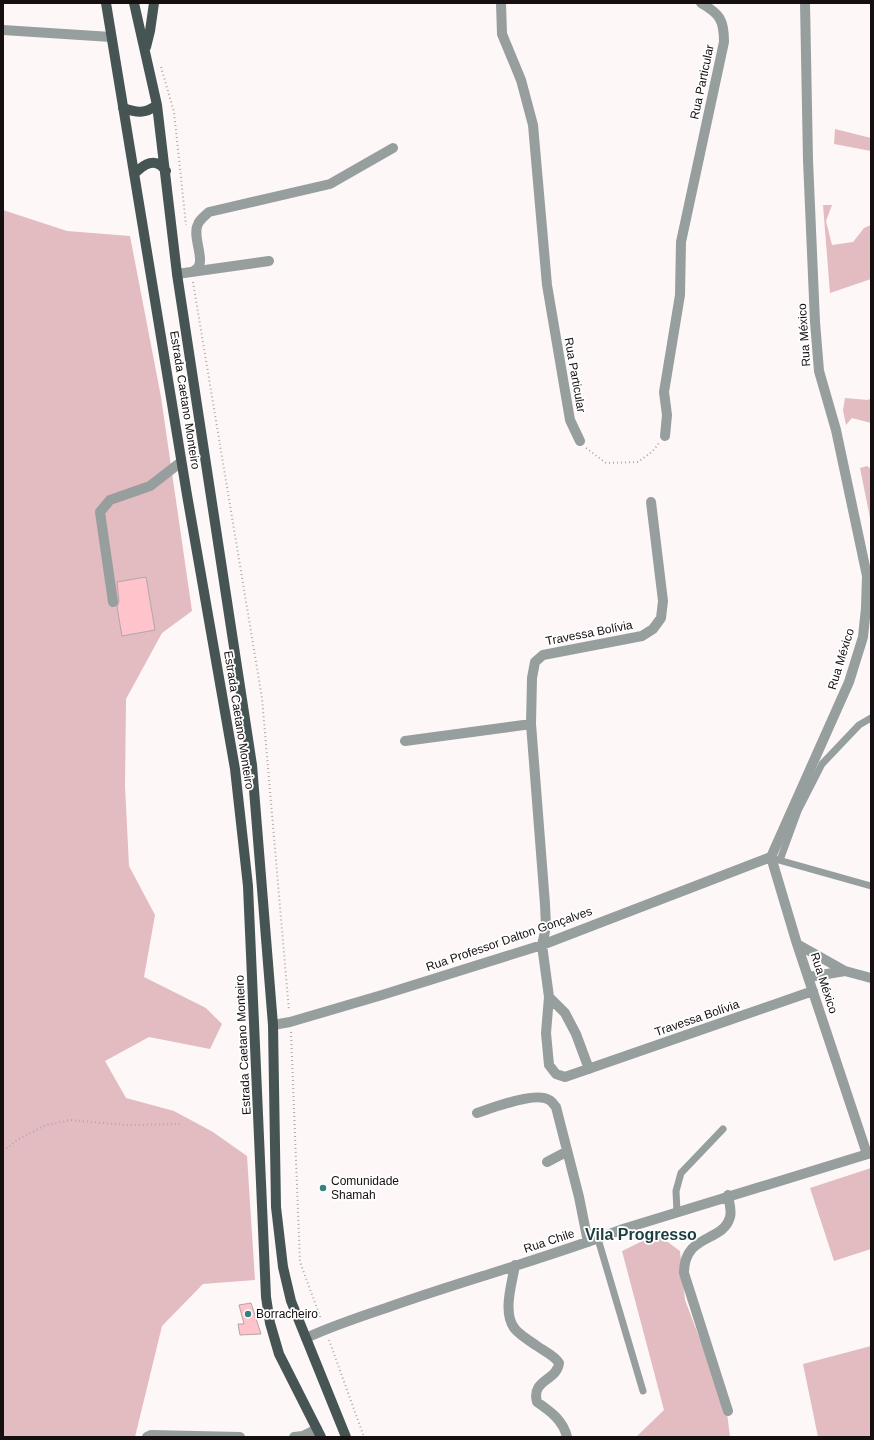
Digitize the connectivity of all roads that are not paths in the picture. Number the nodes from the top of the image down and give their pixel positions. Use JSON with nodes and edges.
{"nodes":[{"id":1,"x":106,"y":3,"type":"edge"},
{"id":2,"x":134,"y":3,"type":"edge"},
{"id":3,"x":154,"y":3,"type":"edge"},
{"id":4,"x":501,"y":3,"type":"edge"},
{"id":5,"x":700,"y":3,"type":"edge"},
{"id":6,"x":805,"y":3,"type":"edge"},
{"id":7,"x":3,"y":30,"type":"edge"},
{"id":8,"x":111,"y":36,"type":"junction"},
{"id":9,"x":145,"y":49,"type":"junction"},
{"id":10,"x":157,"y":104,"type":"junction"},
{"id":11,"x":124,"y":108,"type":"junction"},
{"id":12,"x":393,"y":148,"type":"dead end"},
{"id":13,"x":166,"y":171,"type":"junction"},
{"id":14,"x":134,"y":174,"type":"junction"},
{"id":15,"x":269,"y":261,"type":"dead end"},
{"id":16,"x":195,"y":270,"type":"junction"},
{"id":17,"x":177,"y":274,"type":"junction"},
{"id":18,"x":665,"y":436,"type":"road end"},
{"id":19,"x":580,"y":441,"type":"road end"},
{"id":20,"x":181,"y":462,"type":"junction"},
{"id":21,"x":651,"y":502,"type":"dead end"},
{"id":22,"x":113,"y":602,"type":"dead end"},
{"id":23,"x":871,"y":718,"type":"edge"},
{"id":24,"x":531,"y":724,"type":"junction"},
{"id":25,"x":405,"y":741,"type":"dead end"},
{"id":26,"x":776,"y":859,"type":"junction"},
{"id":27,"x":871,"y":886,"type":"edge"},
{"id":28,"x":797,"y":944,"type":"junction"},
{"id":29,"x":542,"y":945,"type":"junction"},
{"id":30,"x":845,"y":971,"type":"junction"},
{"id":31,"x":809,"y":977,"type":"junction"},
{"id":32,"x":871,"y":978,"type":"edge"},
{"id":33,"x":814,"y":991,"type":"junction"},
{"id":34,"x":549,"y":997,"type":"junction"},
{"id":35,"x":273,"y":1025,"type":"junction"},
{"id":36,"x":589,"y":1069,"type":"junction"},
{"id":37,"x":477,"y":1113,"type":"dead end"},
{"id":38,"x":723,"y":1129,"type":"dead end"},
{"id":39,"x":566,"y":1152,"type":"junction"},
{"id":40,"x":869,"y":1153,"type":"edge"},
{"id":41,"x":547,"y":1162,"type":"dead end"},
{"id":42,"x":728,"y":1195,"type":"junction"},
{"id":43,"x":677,"y":1212,"type":"junction"},
{"id":44,"x":598,"y":1238,"type":"junction"},
{"id":45,"x":588,"y":1242,"type":"junction"},
{"id":46,"x":515,"y":1265,"type":"junction"},
{"id":47,"x":306,"y":1338,"type":"junction"},
{"id":48,"x":643,"y":1391,"type":"dead end"},
{"id":49,"x":728,"y":1411,"type":"dead end"},
{"id":50,"x":319,"y":1433,"type":"edge"},
{"id":51,"x":147,"y":1437,"type":"edge"},
{"id":52,"x":240,"y":1437,"type":"edge"},
{"id":53,"x":294,"y":1437,"type":"edge"},
{"id":54,"x":346,"y":1437,"type":"edge"},
{"id":55,"x":567,"y":1437,"type":"edge"}],
"edges":[{"from":1,"to":8,"type":"main road","name":"Estrada Caetano Monteiro"},
{"from":2,"to":9,"type":"main road","name":"Estrada Caetano Monteiro"},
{"from":3,"to":9,"type":"main road"},
{"from":4,"to":19,"type":"street","name":"Rua Particular"},
{"from":5,"to":18,"type":"street","name":"Rua Particular"},
{"from":6,"to":26,"type":"street","name":"Rua México"},
{"from":7,"to":8,"type":"street"},
{"from":8,"to":11,"type":"main road","name":"Estrada Caetano Monteiro"},
{"from":9,"to":10,"type":"main road","name":"Estrada Caetano Monteiro"},
{"from":10,"to":11,"type":"main road"},
{"from":10,"to":13,"type":"main road","name":"Estrada Caetano Monteiro"},
{"from":11,"to":14,"type":"main road","name":"Estrada Caetano Monteiro"},
{"from":12,"to":16,"type":"street"},
{"from":13,"to":14,"type":"main road"},
{"from":13,"to":17,"type":"main road","name":"Estrada Caetano Monteiro"},
{"from":14,"to":20,"type":"main road","name":"Estrada Caetano Monteiro"},
{"from":15,"to":16,"type":"street"},
{"from":16,"to":17,"type":"street"},
{"from":17,"to":35,"type":"main road","name":"Estrada Caetano Monteiro"},
{"from":20,"to":22,"type":"street"},
{"from":20,"to":50,"type":"main road","name":"Estrada Caetano Monteiro"},
{"from":21,"to":24,"type":"street","name":"Travessa Bolívia"},
{"from":23,"to":26,"type":"lane"},
{"from":24,"to":25,"type":"street"},
{"from":24,"to":29,"type":"street","name":"Travessa Bolívia"},
{"from":26,"to":27,"type":"lane"},
{"from":26,"to":28,"type":"street","name":"Rua México"},
{"from":26,"to":29,"type":"street","name":"Rua Professor Dalton Gonçalves"},
{"from":28,"to":30,"type":"street"},
{"from":28,"to":31,"type":"street","name":"Rua México"},
{"from":29,"to":34,"type":"street","name":"Travessa Bolívia"},
{"from":29,"to":35,"type":"street","name":"Rua Professor Dalton Gonçalves"},
{"from":30,"to":31,"type":"street"},
{"from":30,"to":32,"type":"street"},
{"from":31,"to":33,"type":"street","name":"Rua México"},
{"from":33,"to":36,"type":"street","name":"Travessa Bolívia"},
{"from":33,"to":40,"type":"street","name":"Rua México"},
{"from":34,"to":36,"type":"street"},
{"from":34,"to":36,"type":"street","name":"Travessa Bolívia"},
{"from":35,"to":47,"type":"main road","name":"Estrada Caetano Monteiro"},
{"from":37,"to":39,"type":"street"},
{"from":38,"to":43,"type":"lane"},
{"from":39,"to":41,"type":"street"},
{"from":39,"to":45,"type":"street"},
{"from":40,"to":42,"type":"street","name":"Rua Chile"},
{"from":42,"to":43,"type":"street","name":"Rua Chile"},
{"from":42,"to":49,"type":"street"},
{"from":43,"to":44,"type":"street","name":"Rua Chile"},
{"from":44,"to":45,"type":"street","name":"Rua Chile"},
{"from":44,"to":48,"type":"lane"},
{"from":45,"to":46,"type":"street","name":"Rua Chile"},
{"from":46,"to":47,"type":"street","name":"Rua Chile"},
{"from":46,"to":55,"type":"street"},
{"from":47,"to":54,"type":"main road","name":"Estrada Caetano Monteiro"},
{"from":50,"to":53,"type":"street"},
{"from":51,"to":52,"type":"street"}]}
